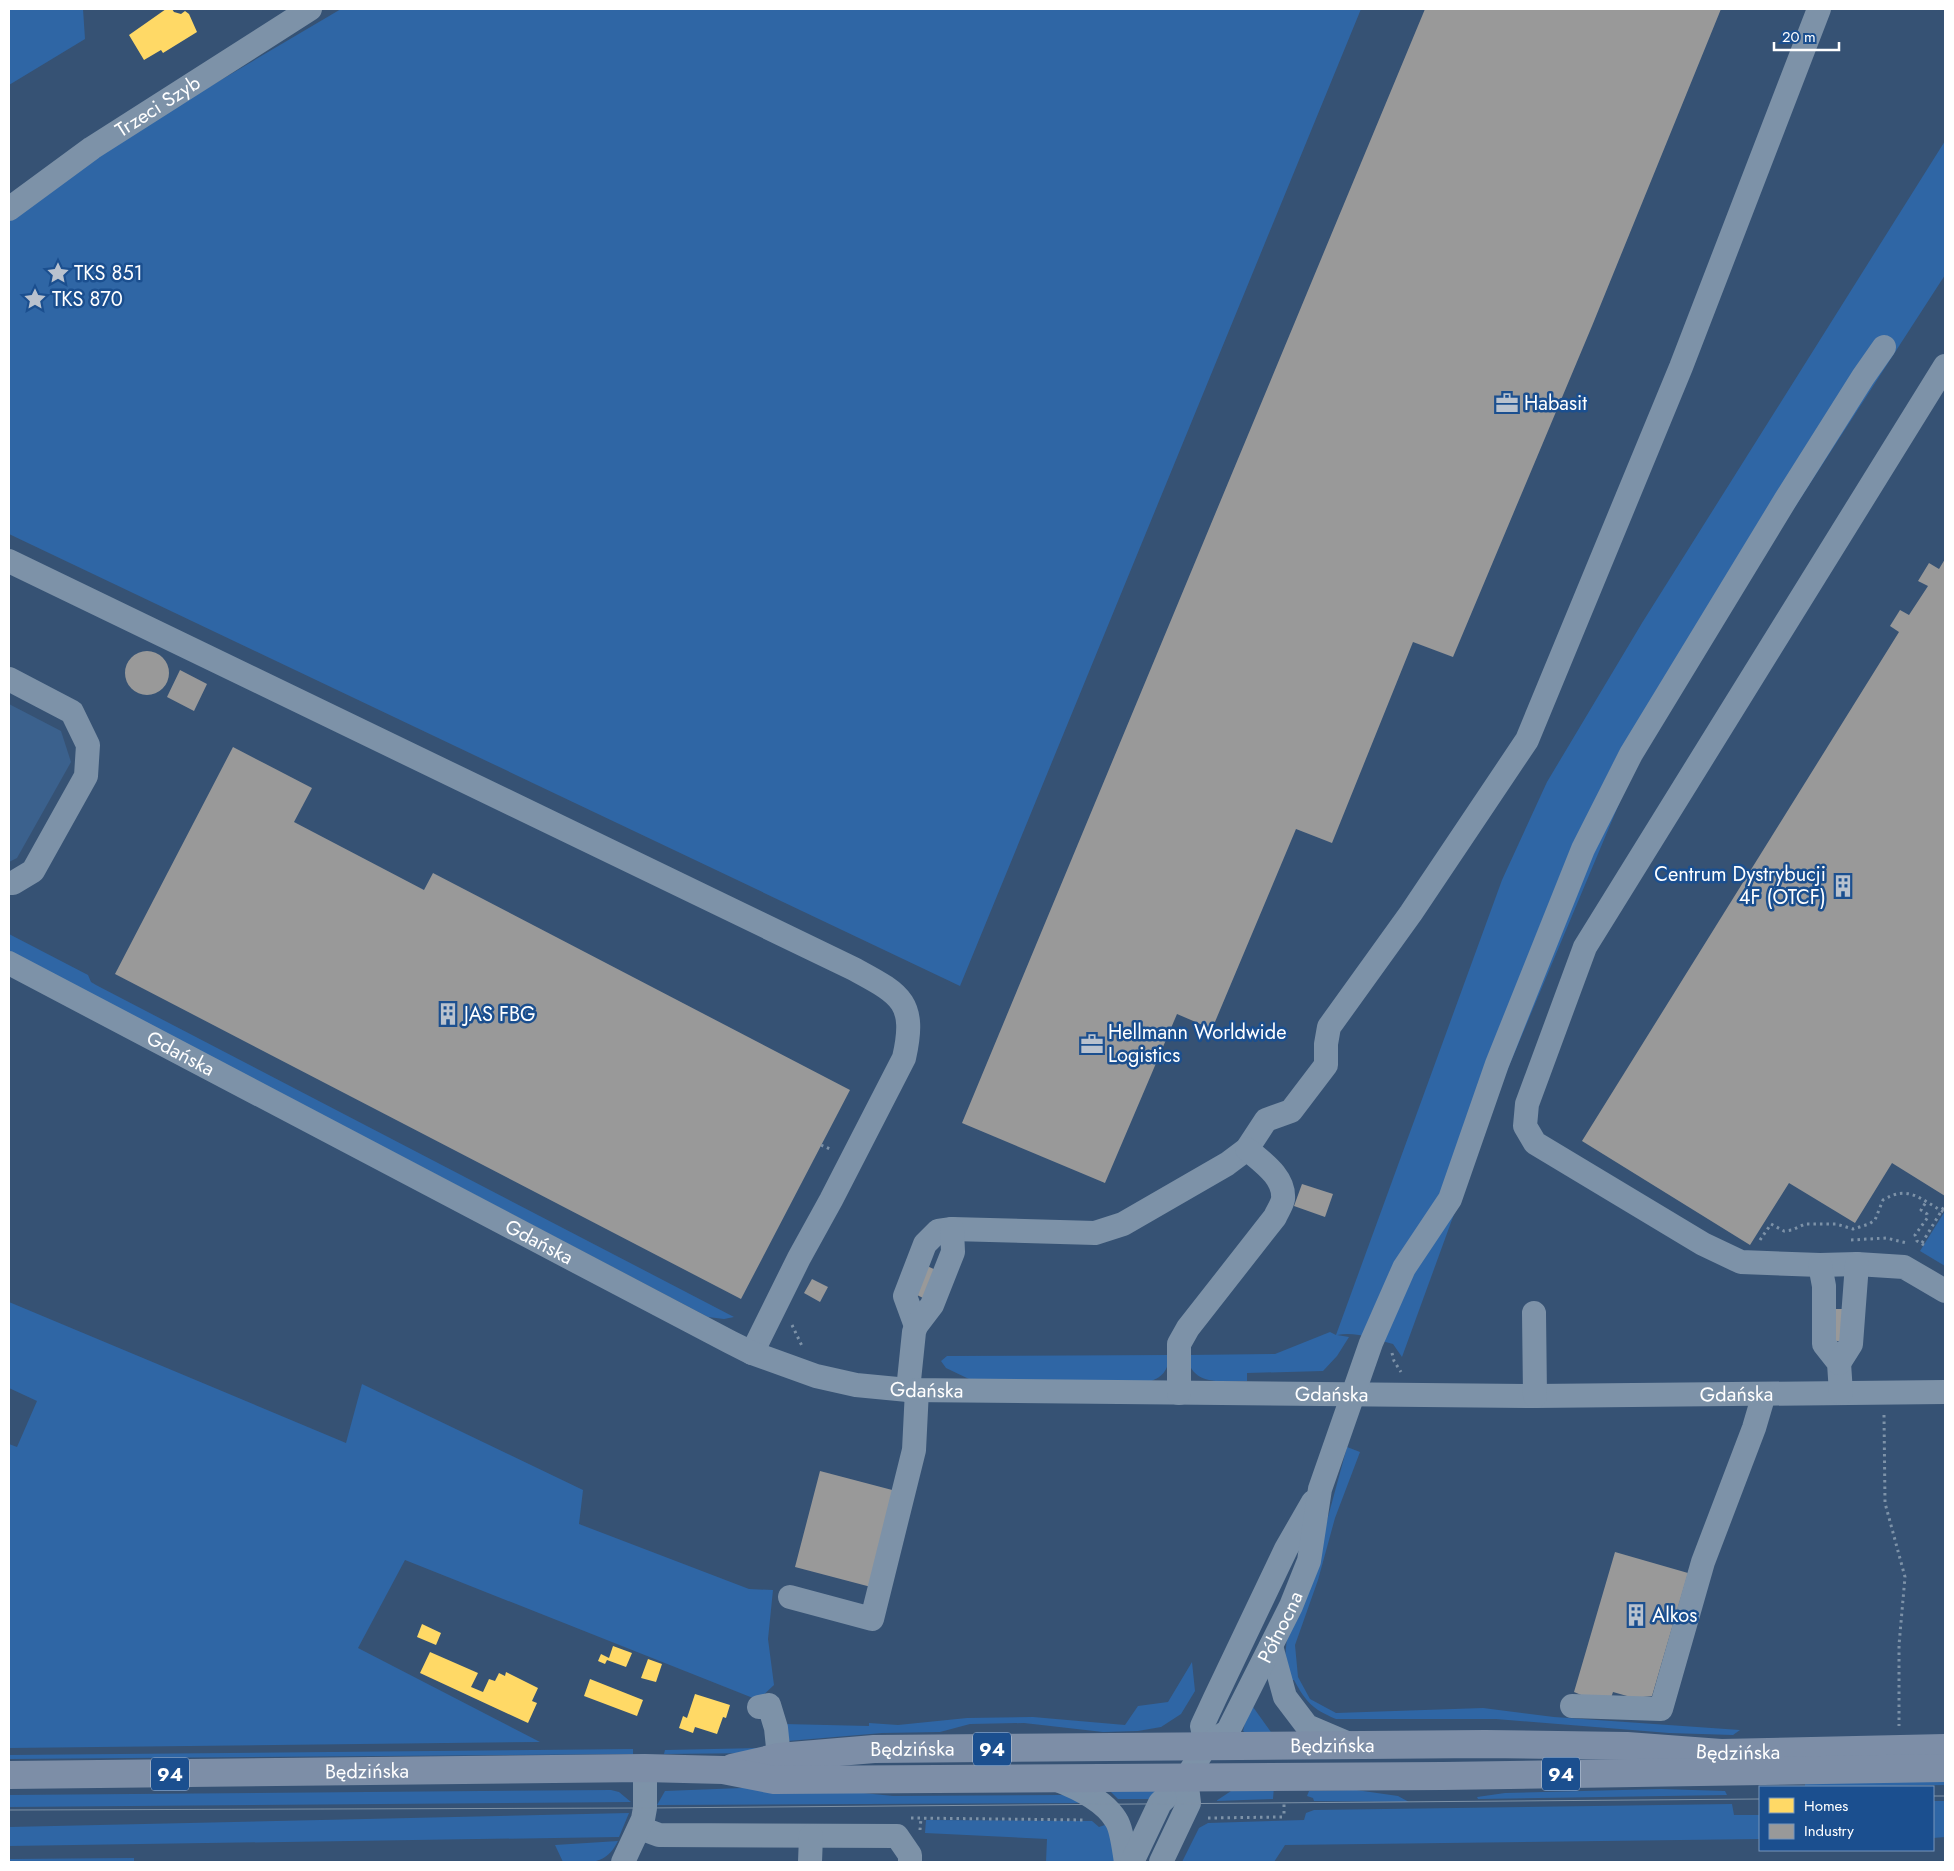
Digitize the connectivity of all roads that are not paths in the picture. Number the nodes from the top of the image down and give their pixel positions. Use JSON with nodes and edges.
{"nodes":[{"id":1,"x":310,"y":9,"type":"edge"},
{"id":2,"x":1819,"y":9,"type":"edge"},
{"id":3,"x":9,"y":209,"type":"edge"},
{"id":4,"x":1884,"y":347,"type":"dead end"},
{"id":5,"x":1945,"y":366,"type":"edge"},
{"id":6,"x":9,"y":561,"type":"edge"},
{"id":7,"x":9,"y":679,"type":"edge"},
{"id":8,"x":9,"y":883,"type":"edge"},
{"id":9,"x":9,"y":963,"type":"edge"},
{"id":10,"x":1247,"y":1149,"type":"junction"},
{"id":11,"x":1857,"y":1264,"type":"junction"},
{"id":12,"x":1820,"y":1265,"type":"junction"},
{"id":13,"x":1945,"y":1291,"type":"edge"},
{"id":14,"x":1534,"y":1313,"type":"dead end"},
{"id":15,"x":752,"y":1353,"type":"junction"},
{"id":16,"x":1838,"y":1363,"type":"junction"},
{"id":17,"x":913,"y":1390,"type":"junction"},
{"id":18,"x":1945,"y":1392,"type":"edge"},
{"id":19,"x":1179,"y":1393,"type":"junction"},
{"id":20,"x":1841,"y":1393,"type":"junction"},
{"id":21,"x":1764,"y":1394,"type":"junction"},
{"id":22,"x":1353,"y":1395,"type":"junction"},
{"id":23,"x":1535,"y":1396,"type":"junction"},
{"id":24,"x":1320,"y":1489,"type":"junction"},
{"id":25,"x":790,"y":1597,"type":"dead end"},
{"id":26,"x":1271,"y":1646,"type":"junction"},
{"id":27,"x":1572,"y":1706,"type":"dead end"},
{"id":28,"x":759,"y":1707,"type":"dead end"},
{"id":29,"x":1350,"y":1745,"type":"junction"},
{"id":30,"x":1206,"y":1746,"type":"junction"},
{"id":31,"x":1945,"y":1748,"type":"edge"},
{"id":32,"x":779,"y":1757,"type":"junction"},
{"id":33,"x":645,"y":1768,"type":"junction"},
{"id":34,"x":1945,"y":1768,"type":"edge"},
{"id":35,"x":723,"y":1770,"type":"junction"},
{"id":36,"x":9,"y":1775,"type":"edge"},
{"id":37,"x":1053,"y":1778,"type":"junction"},
{"id":38,"x":1186,"y":1778,"type":"junction"},
{"id":39,"x":640,"y":1828,"type":"junction"},
{"id":40,"x":811,"y":1836,"type":"junction"},
{"id":41,"x":623,"y":1862,"type":"edge"},
{"id":42,"x":810,"y":1862,"type":"edge"},
{"id":43,"x":910,"y":1862,"type":"edge"},
{"id":44,"x":1126,"y":1862,"type":"edge"},
{"id":45,"x":1132,"y":1862,"type":"edge"},
{"id":46,"x":1161,"y":1862,"type":"edge"}],
"edges":[{"from":1,"to":3,"type":"street","name":"Trzeci Szyb"},
{"from":2,"to":10,"type":"street"},
{"from":4,"to":22,"type":"street","name":"Północna"},
{"from":5,"to":12,"type":"street"},
{"from":6,"to":15,"type":"street"},
{"from":7,"to":8,"type":"street"},
{"from":9,"to":15,"type":"street","name":"Gdańska"},
{"from":10,"to":17,"type":"street"},
{"from":10,"to":19,"type":"street"},
{"from":11,"to":12,"type":"street"},
{"from":11,"to":13,"type":"street"},
{"from":11,"to":16,"type":"street"},
{"from":12,"to":16,"type":"street"},
{"from":14,"to":23,"type":"street"},
{"from":15,"to":17,"type":"street","name":"Gdańska"},
{"from":16,"to":20,"type":"street"},
{"from":17,"to":19,"type":"street","name":"Gdańska"},
{"from":17,"to":25,"type":"street"},
{"from":18,"to":20,"type":"street","name":"Gdańska"},
{"from":19,"to":22,"type":"street","name":"Gdańska"},
{"from":20,"to":21,"type":"street","name":"Gdańska"},
{"from":21,"to":23,"type":"street","name":"Gdańska"},
{"from":21,"to":27,"type":"street"},
{"from":22,"to":23,"type":"street","name":"Gdańska"},
{"from":22,"to":24,"type":"street","name":"Północna"},
{"from":24,"to":26,"type":"street","name":"Północna"},
{"from":24,"to":30,"type":"street","name":"Północna"},
{"from":26,"to":29,"type":"street"},
{"from":26,"to":30,"type":"street","name":"Północna"},
{"from":28,"to":32,"type":"street"},
{"from":29,"to":30,"type":"main road","name":"Będzińska","number":"94"},
{"from":29,"to":31,"type":"main road","name":"Będzińska","number":"94"},
{"from":30,"to":32,"type":"main road","name":"Będzińska","number":"94"},
{"from":30,"to":38,"type":"street","name":"Północna"},
{"from":32,"to":35,"type":"main road","name":"Będzińska","number":"94"},
{"from":33,"to":35,"type":"main road","name":"Będzińska","number":"94"},
{"from":33,"to":36,"type":"main road","name":"Będzińska","number":"94"},
{"from":33,"to":39,"type":"street"},
{"from":34,"to":38,"type":"main road","name":"Będzińska","number":"94"},
{"from":35,"to":37,"type":"main road","name":"Będzińska","number":"94"},
{"from":37,"to":38,"type":"main road","name":"Będzińska","number":"94"},
{"from":37,"to":44,"type":"street"},
{"from":38,"to":45,"type":"street","name":"Północna"},
{"from":38,"to":46,"type":"street"},
{"from":39,"to":40,"type":"street"},
{"from":39,"to":41,"type":"street"},
{"from":40,"to":42,"type":"street"},
{"from":40,"to":43,"type":"street"}]}
